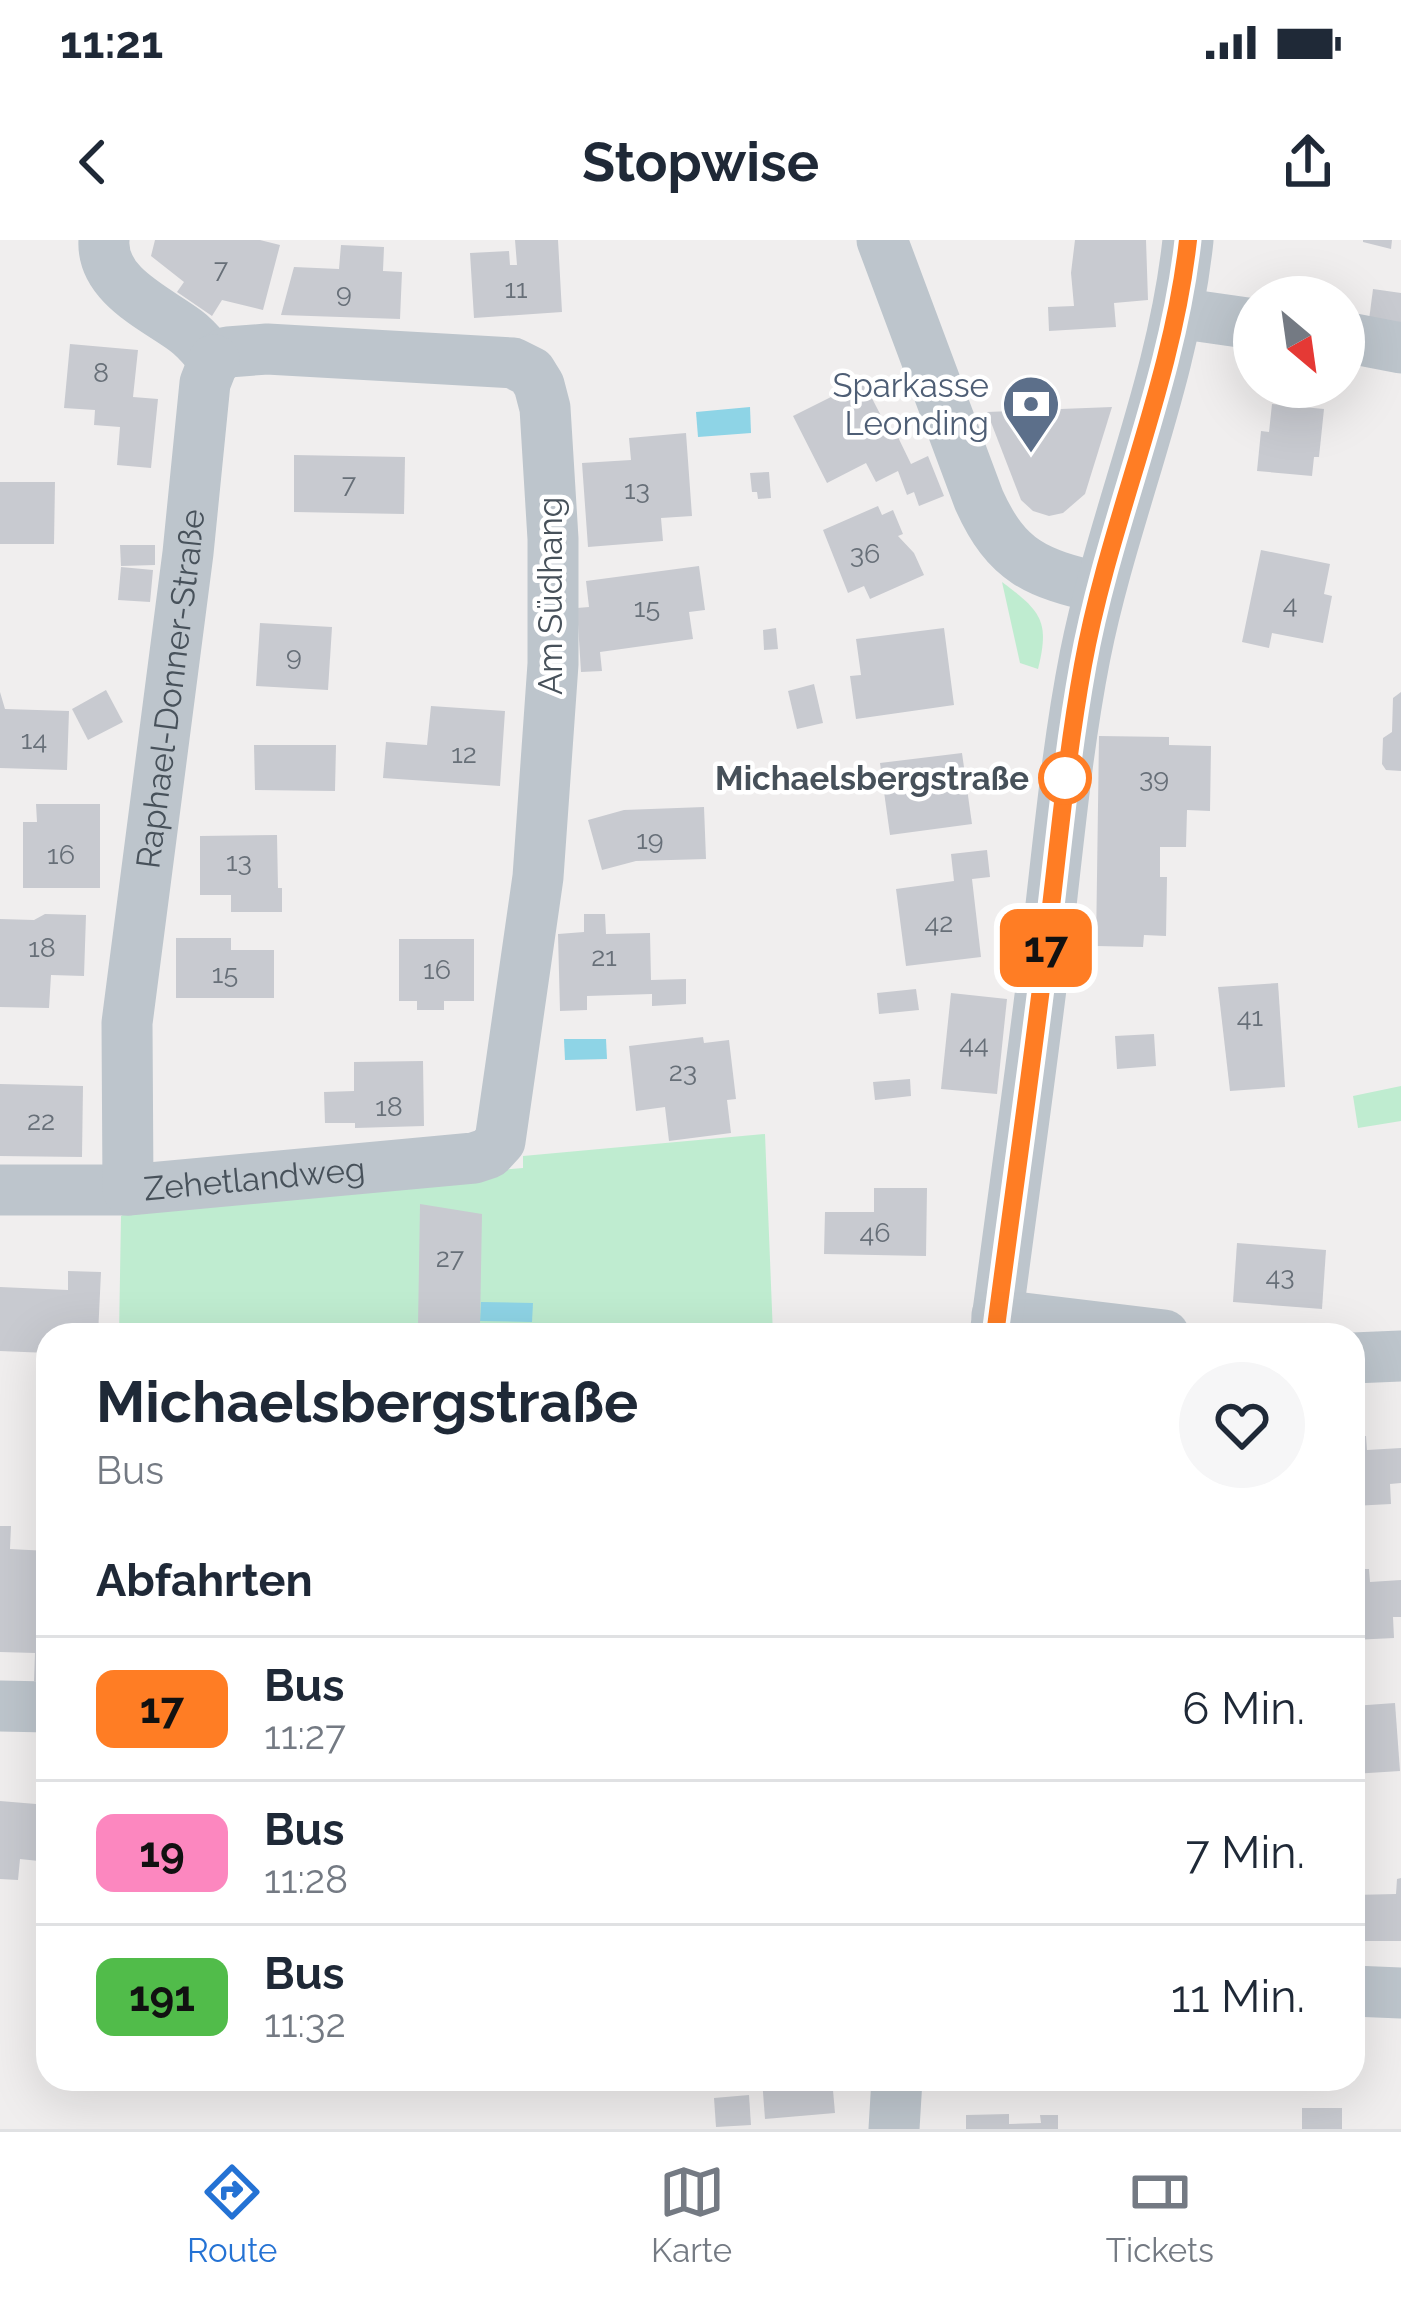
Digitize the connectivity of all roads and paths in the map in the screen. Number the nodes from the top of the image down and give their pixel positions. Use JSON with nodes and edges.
{"nodes":[{"id":1,"x":104,"y":240,"type":"edge"},
{"id":2,"x":882,"y":240,"type":"edge"},
{"id":3,"x":1188,"y":240,"type":"edge"},
{"id":4,"x":1177,"y":313,"type":"junction"},
{"id":5,"x":1233,"y":321,"type":"edge"},
{"id":6,"x":1365,"y":341,"type":"edge"},
{"id":7,"x":1401,"y":348,"type":"edge"},
{"id":8,"x":214,"y":360,"type":"junction"},
{"id":9,"x":1100,"y":588,"type":"junction"},
{"id":10,"x":500,"y":1141,"type":"joint"},
{"id":11,"x":0,"y":1190,"type":"edge"},
{"id":12,"x":128,"y":1190,"type":"junction"},
{"id":13,"x":1006,"y":1323,"type":"edge"},
{"id":14,"x":1401,"y":1356,"type":"edge"},
{"id":15,"x":1365,"y":1358,"type":"edge"},
{"id":16,"x":0,"y":1706,"type":"edge"},
{"id":17,"x":36,"y":1708,"type":"edge"},
{"id":18,"x":1365,"y":1992,"type":"edge"},
{"id":19,"x":1401,"y":1993,"type":"edge"},
{"id":20,"x":897,"y":2091,"type":"edge"},
{"id":21,"x":894,"y":2129,"type":"edge"}],
"edges":[{"from":1,"to":8,"type":"street"},
{"from":2,"to":9,"type":"street"},
{"from":3,"to":4,"type":"street"},
{"from":4,"to":5,"type":"street"},
{"from":4,"to":9,"type":"street"},
{"from":6,"to":7,"type":"street"},
{"from":8,"to":10,"type":"street","name":"Am Südhang"},
{"from":8,"to":12,"type":"street","name":"Raphael-Donner-Straße"},
{"from":9,"to":13,"type":"street"},
{"from":10,"to":12,"type":"street","name":"Zehetlandweg"},
{"from":11,"to":12,"type":"street","name":"Zehetlandweg"},
{"from":14,"to":15,"type":"street"},
{"from":16,"to":17,"type":"street"},
{"from":18,"to":19,"type":"street"},
{"from":20,"to":21,"type":"street"}]}
